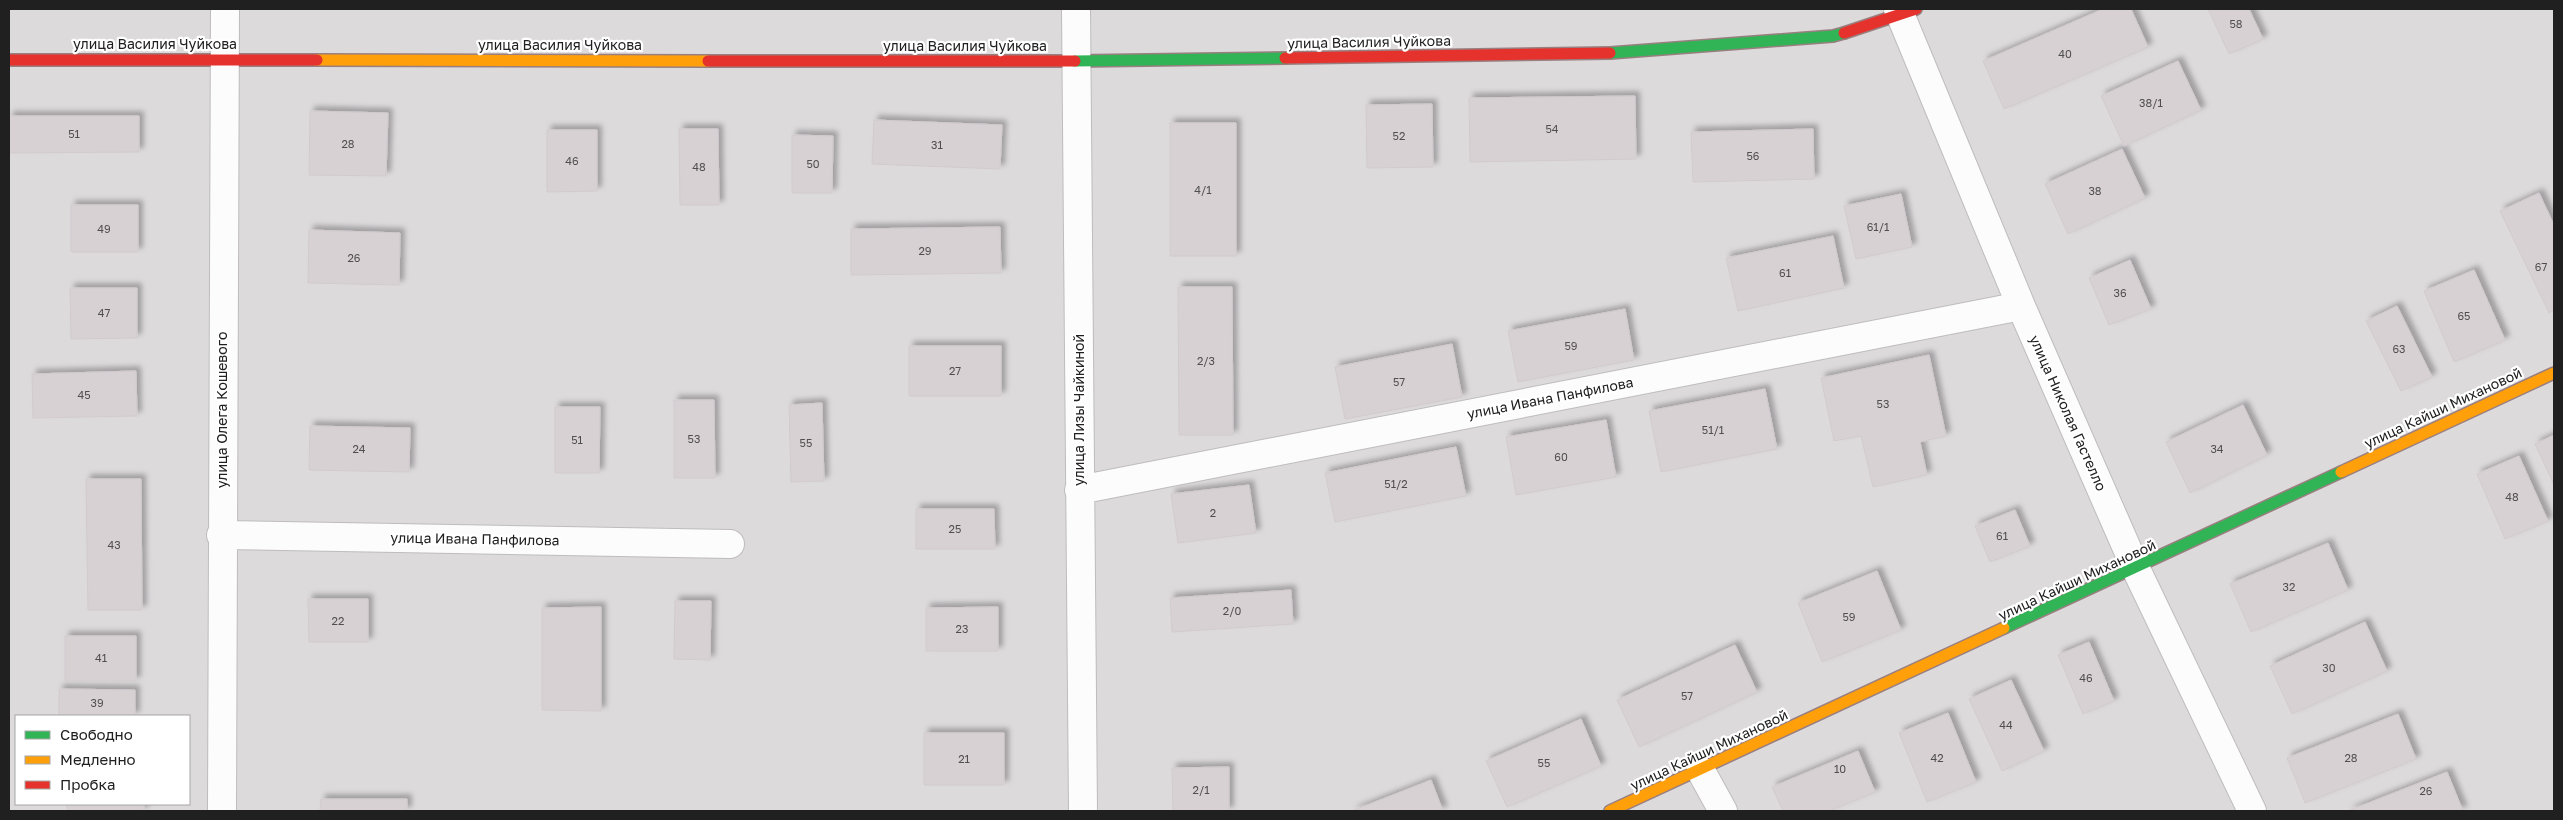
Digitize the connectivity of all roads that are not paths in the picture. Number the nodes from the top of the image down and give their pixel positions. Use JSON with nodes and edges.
{"nodes":[{"id":1,"x":225,"y":9,"type":"edge"},
{"id":2,"x":1076,"y":9,"type":"edge"},
{"id":3,"x":1904,"y":11,"type":"edge"},
{"id":4,"x":224,"y":59,"type":"junction"},
{"id":5,"x":9,"y":60,"type":"edge"},
{"id":6,"x":1077,"y":61,"type":"junction"},
{"id":7,"x":2021,"y":306,"type":"junction"},
{"id":8,"x":2554,"y":373,"type":"edge"},
{"id":9,"x":1079,"y":490,"type":"junction"},
{"id":10,"x":221,"y":535,"type":"junction"},
{"id":11,"x":730,"y":544,"type":"dead end"},
{"id":12,"x":2136,"y":569,"type":"junction"},
{"id":13,"x":1701,"y":771,"type":"junction"},
{"id":14,"x":222,"y":811,"type":"edge"},
{"id":15,"x":1083,"y":811,"type":"edge"},
{"id":16,"x":1610,"y":811,"type":"edge"},
{"id":17,"x":1723,"y":811,"type":"edge"},
{"id":18,"x":2252,"y":811,"type":"edge"}],
"edges":[{"from":1,"to":4,"type":"street","name":"улица Олега Кошевого"},
{"from":2,"to":6,"type":"street","name":"улица Лизы Чайкиной"},
{"from":3,"to":6,"type":"street","name":"улица Василия Чуйкова"},
{"from":3,"to":7,"type":"street","name":"улица Николая Гастелло"},
{"from":4,"to":5,"type":"street","name":"улица Василия Чуйкова"},
{"from":4,"to":6,"type":"street","name":"улица Василия Чуйкова"},
{"from":4,"to":10,"type":"street","name":"улица Олега Кошевого"},
{"from":6,"to":9,"type":"street","name":"улица Лизы Чайкиной"},
{"from":7,"to":9,"type":"street","name":"улица Ивана Панфилова"},
{"from":7,"to":12,"type":"street","name":"улица Николая Гастелло"},
{"from":8,"to":12,"type":"street","name":"улица Кайши Михановой"},
{"from":9,"to":15,"type":"street","name":"улица Лизы Чайкиной"},
{"from":10,"to":11,"type":"street","name":"улица Ивана Панфилова"},
{"from":10,"to":14,"type":"street","name":"улица Олега Кошевого"},
{"from":12,"to":13,"type":"street","name":"улица Кайши Михановой"},
{"from":12,"to":18,"type":"street","name":"улица Николая Гастелло"},
{"from":13,"to":16,"type":"street","name":"улица Кайши Михановой"},
{"from":13,"to":17,"type":"street"}]}
